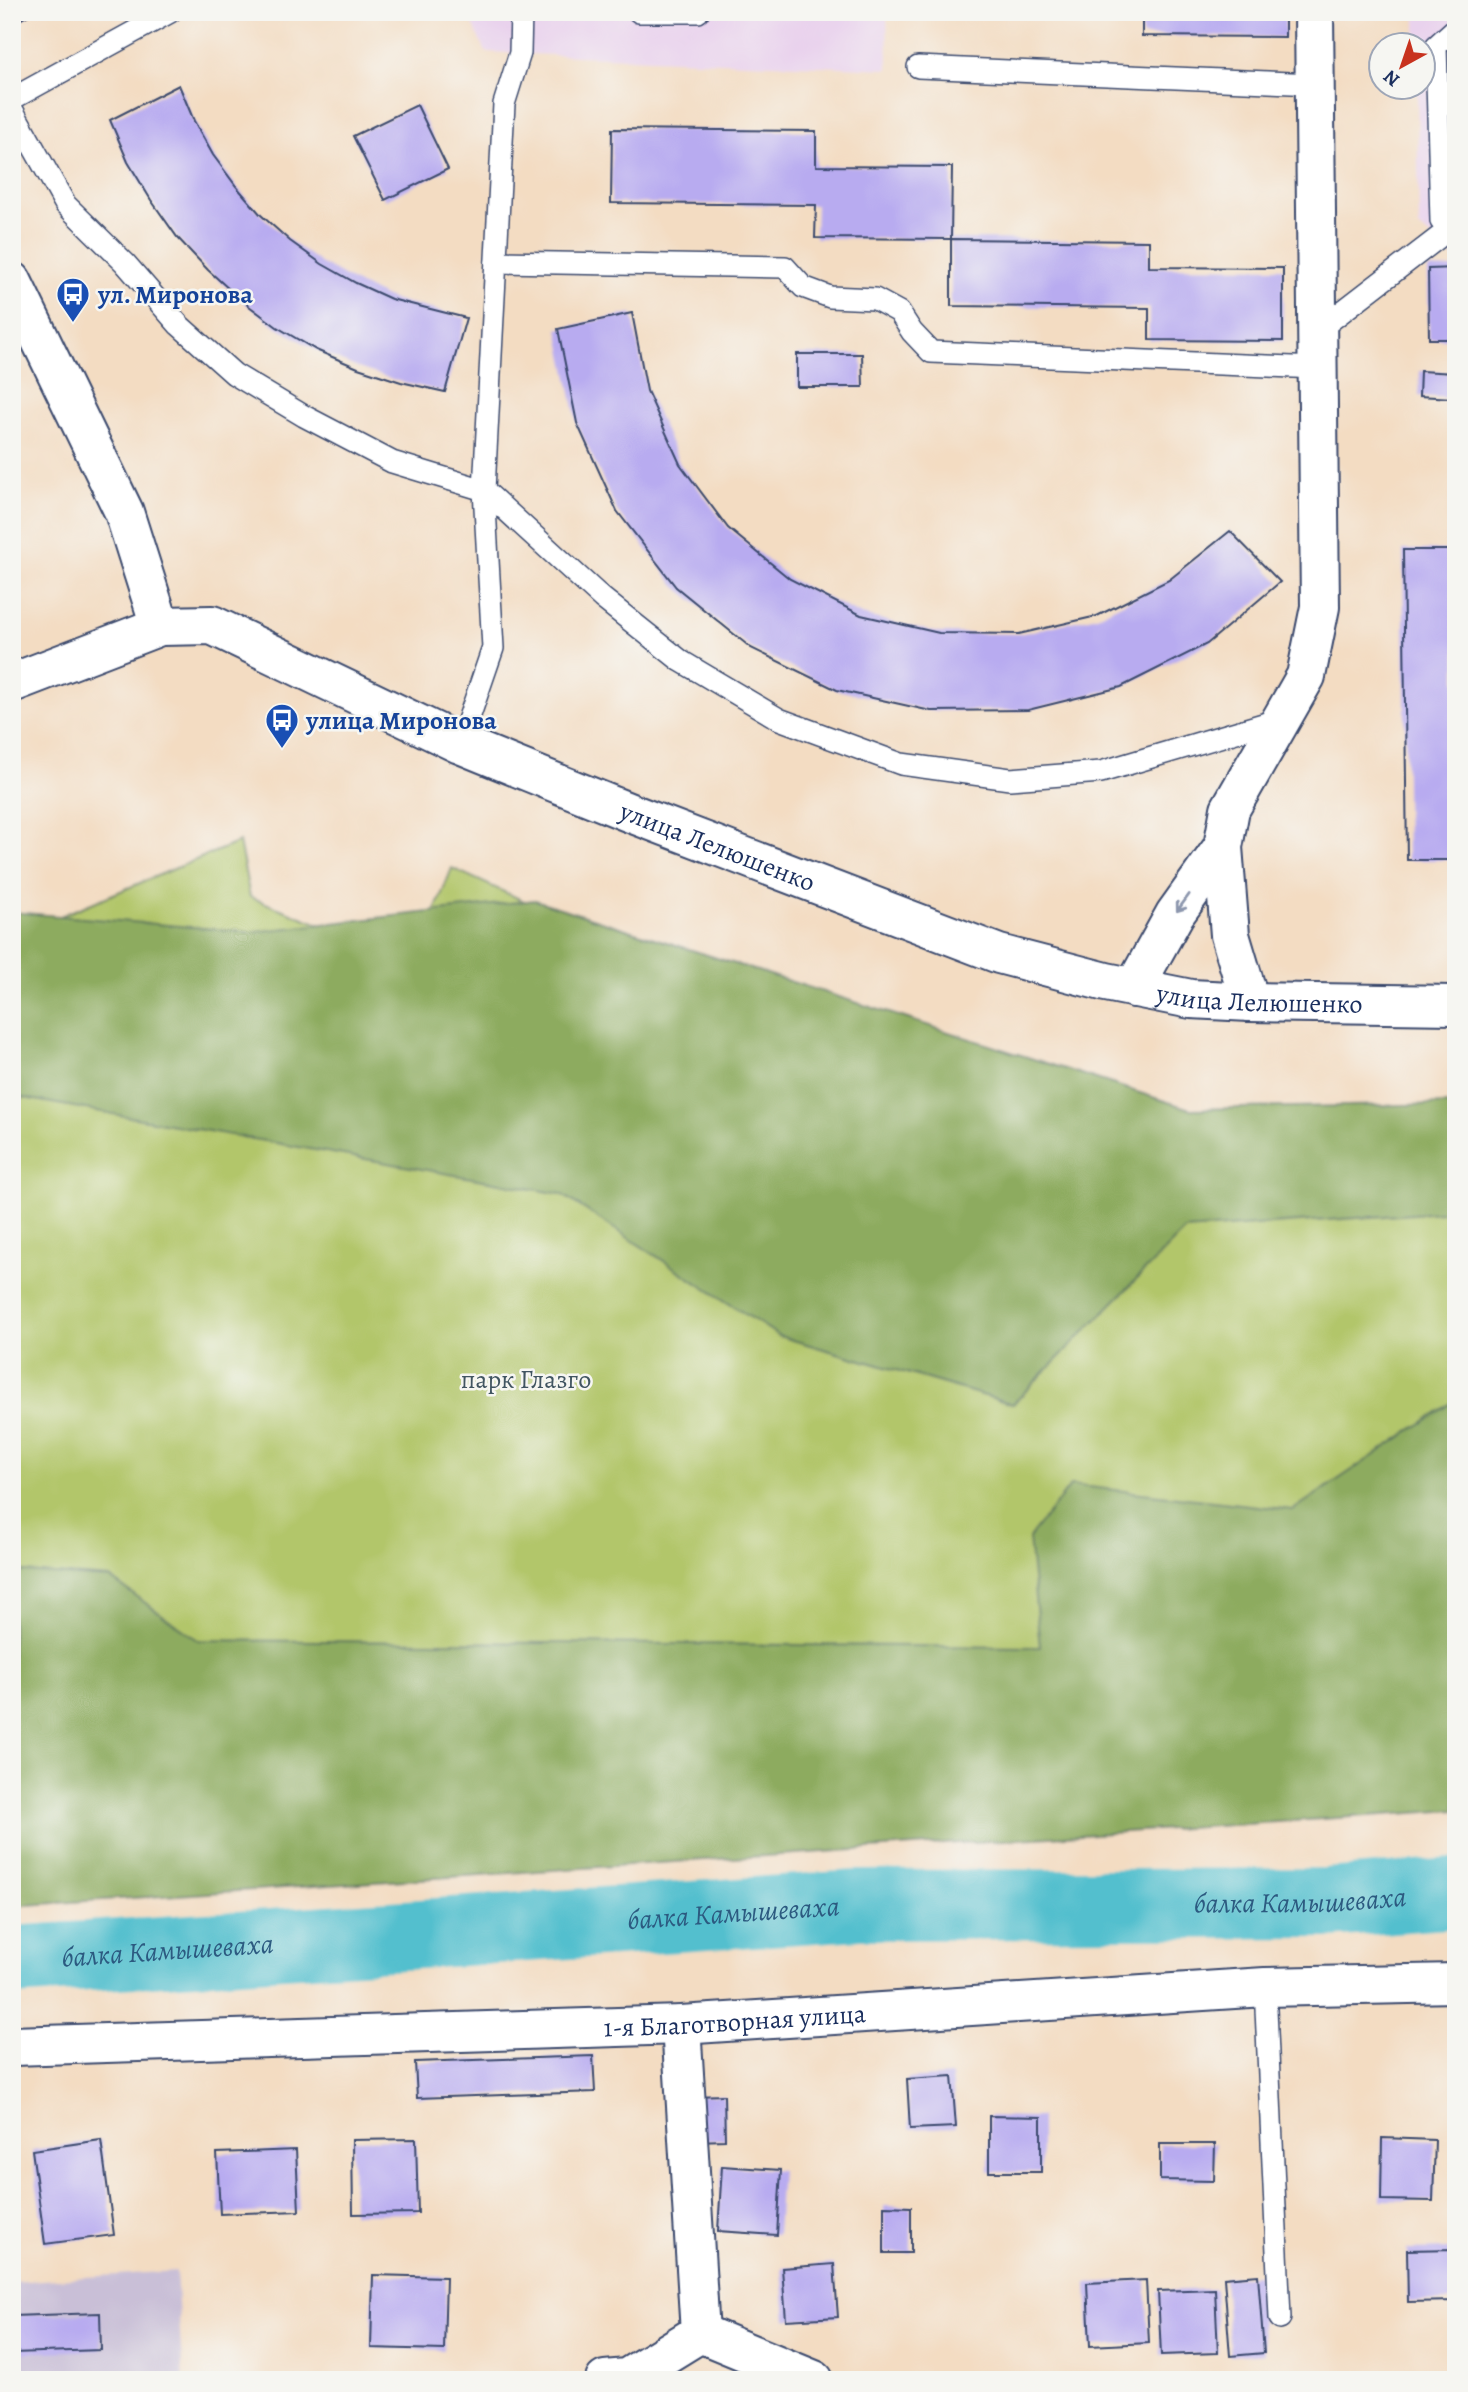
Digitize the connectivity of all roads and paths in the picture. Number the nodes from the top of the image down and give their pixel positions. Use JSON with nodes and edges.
{"nodes":[{"id":1,"x":170,"y":12,"type":"edge"},
{"id":2,"x":521,"y":12,"type":"edge"},
{"id":3,"x":639,"y":12,"type":"edge"},
{"id":4,"x":698,"y":12,"type":"edge"},
{"id":5,"x":1314,"y":12,"type":"edge"},
{"id":6,"x":1456,"y":28,"type":"edge"},
{"id":7,"x":918,"y":67,"type":"dead end"},
{"id":8,"x":1314,"y":84,"type":"junction"},
{"id":9,"x":12,"y":99,"type":"edge"},
{"id":10,"x":12,"y":109,"type":"edge"},
{"id":11,"x":1453,"y":230,"type":"edge"},
{"id":12,"x":496,"y":262,"type":"junction"},
{"id":13,"x":12,"y":281,"type":"edge"},
{"id":14,"x":1317,"y":331,"type":"junction"},
{"id":15,"x":1318,"y":368,"type":"junction"},
{"id":16,"x":484,"y":490,"type":"junction"},
{"id":17,"x":160,"y":626,"type":"junction"},
{"id":18,"x":12,"y":683,"type":"edge"},
{"id":19,"x":1282,"y":718,"type":"junction"},
{"id":20,"x":460,"y":744,"type":"junction"},
{"id":21,"x":1223,"y":847,"type":"junction"},
{"id":22,"x":1134,"y":988,"type":"junction"},
{"id":23,"x":1250,"y":1002,"type":"junction"},
{"id":24,"x":1456,"y":1005,"type":"edge"},
{"id":25,"x":1456,"y":1983,"type":"edge"},
{"id":26,"x":1265,"y":1987,"type":"junction"},
{"id":27,"x":681,"y":2025,"type":"junction"},
{"id":28,"x":12,"y":2046,"type":"edge"},
{"id":29,"x":1280,"y":2318,"type":"dead end"},
{"id":30,"x":700,"y":2333,"type":"junction"},
{"id":31,"x":605,"y":2380,"type":"edge"},
{"id":32,"x":814,"y":2380,"type":"edge"}],
"edges":[{"from":1,"to":9,"type":"lane"},
{"from":2,"to":12,"type":"lane"},
{"from":3,"to":4,"type":"lane"},
{"from":5,"to":8,"type":"street"},
{"from":6,"to":11,"type":"lane"},
{"from":7,"to":8,"type":"lane"},
{"from":8,"to":14,"type":"street"},
{"from":10,"to":16,"type":"lane"},
{"from":11,"to":14,"type":"lane"},
{"from":12,"to":15,"type":"lane"},
{"from":12,"to":16,"type":"lane"},
{"from":13,"to":17,"type":"street"},
{"from":14,"to":15,"type":"street"},
{"from":15,"to":19,"type":"street"},
{"from":16,"to":19,"type":"lane"},
{"from":16,"to":20,"type":"lane"},
{"from":17,"to":18,"type":"street","name":"улица Лелюшенко"},
{"from":17,"to":20,"type":"street","name":"улица Лелюшенко"},
{"from":19,"to":21,"type":"street"},
{"from":20,"to":22,"type":"street","name":"улица Лелюшенко"},
{"from":21,"to":22,"type":"street","one_way":true},
{"from":21,"to":23,"type":"street"},
{"from":22,"to":23,"type":"street","name":"улица Лелюшенко"},
{"from":23,"to":24,"type":"street","name":"улица Лелюшенко"},
{"from":25,"to":26,"type":"street","name":"1-я Благотворная улица"},
{"from":26,"to":27,"type":"street","name":"1-я Благотворная улица"},
{"from":26,"to":29,"type":"lane"},
{"from":27,"to":28,"type":"street","name":"1-я Благотворная улица"},
{"from":27,"to":30,"type":"street"},
{"from":30,"to":31,"type":"street"},
{"from":30,"to":32,"type":"street"}]}
